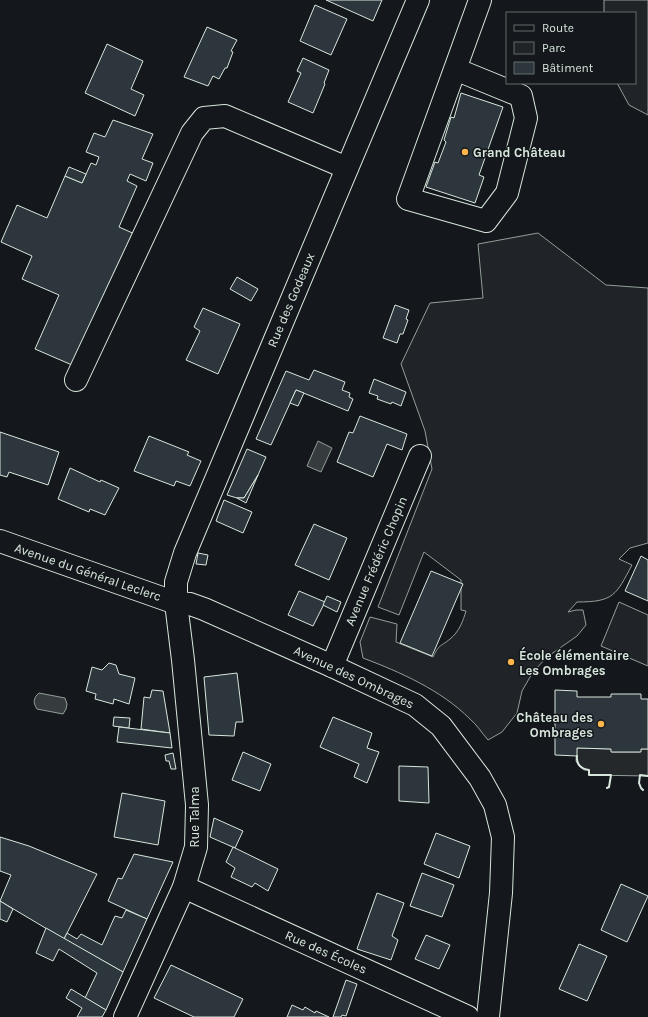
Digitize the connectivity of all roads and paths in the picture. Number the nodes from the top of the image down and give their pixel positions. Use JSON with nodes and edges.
{"nodes":[{"id":1,"x":418,"y":0,"type":"edge"},
{"id":2,"x":480,"y":0,"type":"edge"},
{"id":3,"x":455,"y":69,"type":"junction"},
{"id":4,"x":347,"y":168,"type":"junction"},
{"id":5,"x":76,"y":380,"type":"dead end"},
{"id":6,"x":420,"y":456,"type":"dead end"},
{"id":7,"x":0,"y":541,"type":"edge"},
{"id":8,"x":176,"y":603,"type":"junction"},
{"id":9,"x":332,"y":666,"type":"junction"},
{"id":10,"x":184,"y":888,"type":"junction"},
{"id":11,"x":125,"y":1017,"type":"edge"},
{"id":12,"x":468,"y":1017,"type":"edge"},
{"id":13,"x":488,"y":1017,"type":"edge"}],
"edges":[{"from":1,"to":4,"type":"street","name":"Rue des Godeaux"},
{"from":2,"to":3,"type":"street"},
{"from":3,"to":3,"type":"street"},
{"from":4,"to":5,"type":"street"},
{"from":4,"to":8,"type":"street","name":"Rue des Godeaux"},
{"from":6,"to":9,"type":"street","name":"Avenue Frédéric Chopin"},
{"from":7,"to":8,"type":"street","name":"Avenue du Général Leclerc"},
{"from":8,"to":9,"type":"street","name":"Avenue des Ombrages"},
{"from":8,"to":10,"type":"street","name":"Rue Talma"},
{"from":9,"to":13,"type":"street","name":"Avenue des Ombrages"},
{"from":10,"to":11,"type":"street","name":"Rue Talma"},
{"from":10,"to":12,"type":"street","name":"Rue des Écoles"}]}
